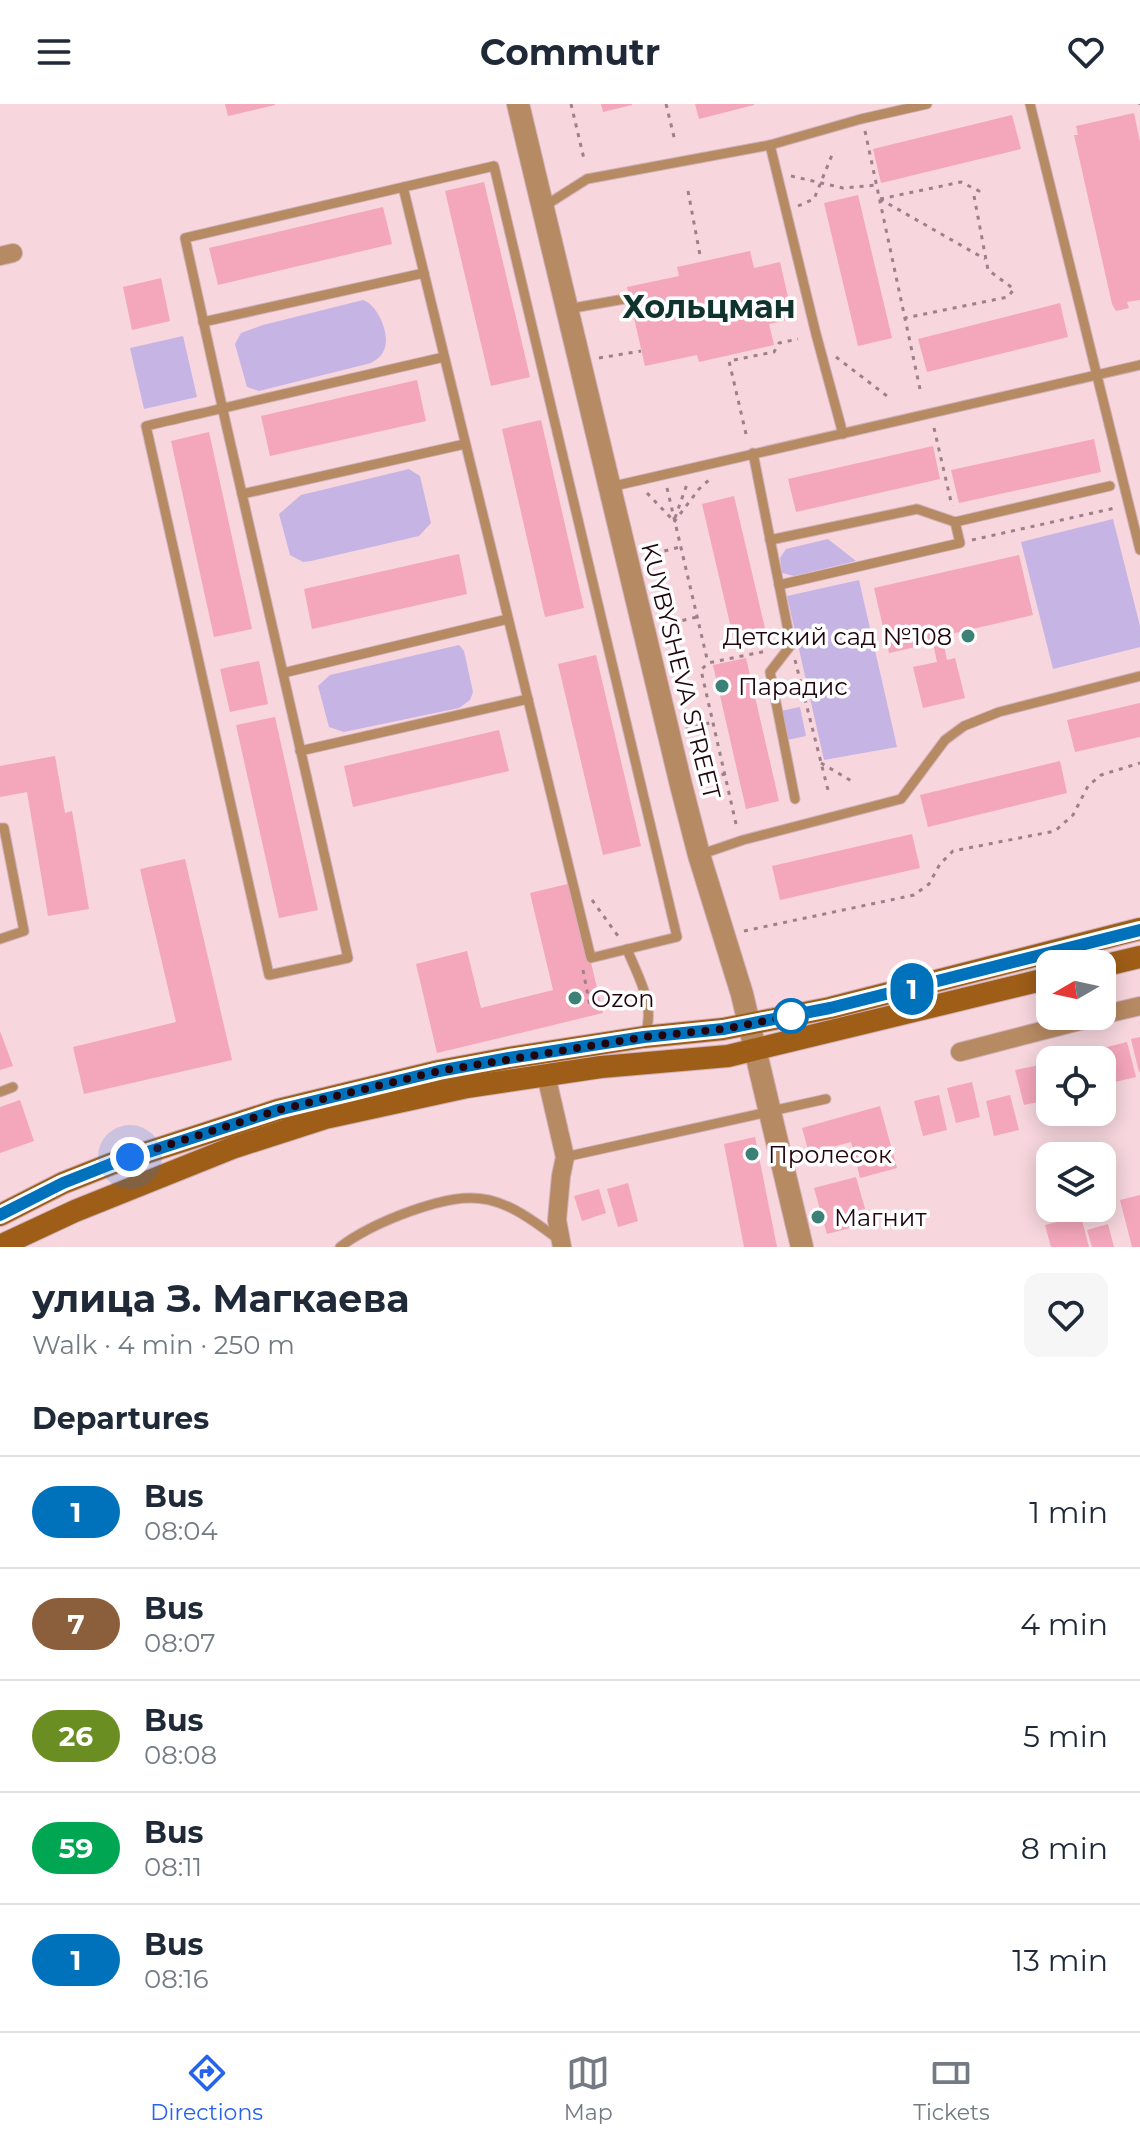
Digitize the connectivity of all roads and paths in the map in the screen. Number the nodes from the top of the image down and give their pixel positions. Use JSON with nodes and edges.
{"nodes":[{"id":1,"x":518,"y":104,"type":"edge"},
{"id":2,"x":571,"y":104,"type":"edge"},
{"id":3,"x":666,"y":104,"type":"edge"},
{"id":4,"x":927,"y":104,"type":"edge"},
{"id":5,"x":1030,"y":104,"type":"edge"},
{"id":6,"x":864,"y":126,"type":"dead end"},
{"id":7,"x":675,"y":141,"type":"dead end"},
{"id":8,"x":770,"y":145,"type":"junction"},
{"id":9,"x":832,"y":155,"type":"dead end"},
{"id":10,"x":584,"y":159,"type":"dead end"},
{"id":11,"x":791,"y":176,"type":"dead end"},
{"id":12,"x":821,"y":183,"type":"junction"},
{"id":13,"x":877,"y":185,"type":"junction"},
{"id":14,"x":403,"y":187,"type":"junction"},
{"id":15,"x":688,"y":191,"type":"dead end"},
{"id":16,"x":880,"y":199,"type":"junction"},
{"id":17,"x":798,"y":206,"type":"dead end"},
{"id":18,"x":541,"y":207,"type":"junction"},
{"id":19,"x":700,"y":255,"type":"dead end"},
{"id":20,"x":986,"y":259,"type":"junction"},
{"id":21,"x":424,"y":273,"type":"junction"},
{"id":22,"x":630,"y":298,"type":"dead end"},
{"id":23,"x":579,"y":307,"type":"dead end"},
{"id":24,"x":905,"y":318,"type":"junction"},
{"id":25,"x":203,"y":322,"type":"junction"},
{"id":26,"x":798,"y":339,"type":"dead end"},
{"id":27,"x":641,"y":351,"type":"dead end"},
{"id":28,"x":444,"y":357,"type":"junction"},
{"id":29,"x":836,"y":357,"type":"dead end"},
{"id":30,"x":591,"y":360,"type":"dead end"},
{"id":31,"x":1140,"y":365,"type":"edge"},
{"id":32,"x":1096,"y":374,"type":"junction"},
{"id":33,"x":920,"y":389,"type":"dead end"},
{"id":34,"x":887,"y":396,"type":"dead end"},
{"id":35,"x":222,"y":409,"type":"junction"},
{"id":36,"x":934,"y":427,"type":"dead end"},
{"id":37,"x":746,"y":434,"type":"dead end"},
{"id":38,"x":843,"y":434,"type":"junction"},
{"id":39,"x":465,"y":444,"type":"junction"},
{"id":40,"x":753,"y":453,"type":"junction"},
{"id":41,"x":714,"y":476,"type":"dead end"},
{"id":42,"x":688,"y":482,"type":"dead end"},
{"id":43,"x":1110,"y":486,"type":"dead end"},
{"id":44,"x":610,"y":487,"type":"junction"},
{"id":45,"x":667,"y":488,"type":"dead end"},
{"id":46,"x":647,"y":493,"type":"dead end"},
{"id":47,"x":242,"y":494,"type":"junction"},
{"id":48,"x":1115,"y":508,"type":"dead end"},
{"id":49,"x":674,"y":522,"type":"junction"},
{"id":50,"x":955,"y":522,"type":"junction"},
{"id":51,"x":770,"y":540,"type":"junction"},
{"id":52,"x":960,"y":543,"type":"junction"},
{"id":53,"x":680,"y":547,"type":"junction"},
{"id":54,"x":1140,"y":550,"type":"edge"},
{"id":55,"x":644,"y":556,"type":"dead end"},
{"id":56,"x":779,"y":585,"type":"junction"},
{"id":57,"x":697,"y":617,"type":"junction"},
{"id":58,"x":508,"y":619,"type":"junction"},
{"id":59,"x":660,"y":626,"type":"dead end"},
{"id":60,"x":791,"y":645,"type":"junction"},
{"id":61,"x":708,"y":663,"type":"junction"},
{"id":62,"x":283,"y":673,"type":"junction"},
{"id":63,"x":1140,"y":676,"type":"edge"},
{"id":64,"x":528,"y":699,"type":"junction"},
{"id":65,"x":713,"y":722,"type":"junction"},
{"id":66,"x":684,"y":729,"type":"dead end"},
{"id":67,"x":300,"y":751,"type":"junction"},
{"id":68,"x":821,"y":763,"type":"junction"},
{"id":69,"x":1140,"y":763,"type":"edge"},
{"id":70,"x":725,"y":774,"type":"junction"},
{"id":71,"x":694,"y":780,"type":"dead end"},
{"id":72,"x":855,"y":783,"type":"dead end"},
{"id":73,"x":828,"y":790,"type":"dead end"},
{"id":74,"x":795,"y":799,"type":"dead end"},
{"id":75,"x":736,"y":824,"type":"dead end"},
{"id":76,"x":0,"y":828,"type":"edge"},
{"id":77,"x":699,"y":855,"type":"junction"},
{"id":78,"x":593,"y":900,"type":"dead end"},
{"id":79,"x":1140,"y":929,"type":"edge"},
{"id":80,"x":726,"y":936,"type":"junction"},
{"id":81,"x":0,"y":939,"type":"edge"},
{"id":82,"x":627,"y":949,"type":"junction"},
{"id":83,"x":1140,"y":957,"type":"edge"},
{"id":84,"x":1116,"y":963,"type":"edge"},
{"id":85,"x":583,"y":973,"type":"dead end"},
{"id":86,"x":1036,"y":981,"type":"edge"},
{"id":87,"x":590,"y":1006,"type":"dead end"},
{"id":88,"x":1140,"y":1006,"type":"edge"},
{"id":89,"x":1116,"y":1012,"type":"edge"},
{"id":90,"x":747,"y":1024,"type":"junction"},
{"id":91,"x":1046,"y":1030,"type":"edge"},
{"id":92,"x":644,"y":1037,"type":"junction"},
{"id":93,"x":754,"y":1050,"type":"junction"},
{"id":94,"x":960,"y":1052,"type":"dead end"},
{"id":95,"x":546,"y":1075,"type":"junction"},
{"id":96,"x":13,"y":1087,"type":"dead end"},
{"id":97,"x":0,"y":1092,"type":"edge"},
{"id":98,"x":826,"y":1099,"type":"dead end"},
{"id":99,"x":770,"y":1110,"type":"junction"},
{"id":100,"x":565,"y":1157,"type":"junction"},
{"id":101,"x":0,"y":1215,"type":"edge"},
{"id":102,"x":562,"y":1244,"type":"edge"},
{"id":103,"x":0,"y":1246,"type":"edge"},
{"id":104,"x":340,"y":1247,"type":"edge"},
{"id":105,"x":802,"y":1247,"type":"edge"}],
"edges":[{"from":1,"to":18,"type":"street","name":"KUYBYSHEVA STREET"},
{"from":2,"to":10,"type":"path"},
{"from":3,"to":7,"type":"path"},
{"from":4,"to":8,"type":"lane"},
{"from":5,"to":32,"type":"lane"},
{"from":6,"to":13,"type":"path"},
{"from":8,"to":18,"type":"lane"},
{"from":8,"to":38,"type":"lane"},
{"from":9,"to":12,"type":"path"},
{"from":11,"to":12,"type":"path"},
{"from":12,"to":13,"type":"path"},
{"from":12,"to":17,"type":"path"},
{"from":13,"to":16,"type":"path"},
{"from":14,"to":21,"type":"lane"},
{"from":14,"to":25,"type":"lane"},
{"from":14,"to":82,"type":"lane"},
{"from":15,"to":19,"type":"path"},
{"from":16,"to":20,"type":"path"},
{"from":16,"to":20,"type":"path"},
{"from":16,"to":24,"type":"path"},
{"from":18,"to":44,"type":"street","name":"KUYBYSHEVA STREET"},
{"from":20,"to":24,"type":"path"},
{"from":21,"to":25,"type":"lane"},
{"from":21,"to":28,"type":"lane"},
{"from":22,"to":23,"type":"lane"},
{"from":24,"to":33,"type":"path"},
{"from":25,"to":35,"type":"lane"},
{"from":26,"to":37,"type":"path"},
{"from":27,"to":30,"type":"path"},
{"from":28,"to":35,"type":"lane"},
{"from":28,"to":39,"type":"lane"},
{"from":29,"to":34,"type":"path"},
{"from":31,"to":32,"type":"lane"},
{"from":32,"to":38,"type":"lane"},
{"from":32,"to":54,"type":"lane"},
{"from":35,"to":47,"type":"lane"},
{"from":35,"to":67,"type":"lane"},
{"from":36,"to":50,"type":"path"},
{"from":38,"to":40,"type":"lane"},
{"from":39,"to":47,"type":"lane"},
{"from":39,"to":58,"type":"lane"},
{"from":40,"to":44,"type":"lane"},
{"from":40,"to":51,"type":"lane"},
{"from":41,"to":49,"type":"path"},
{"from":42,"to":49,"type":"path"},
{"from":43,"to":50,"type":"lane"},
{"from":44,"to":77,"type":"street","name":"KUYBYSHEVA STREET"},
{"from":45,"to":49,"type":"path"},
{"from":46,"to":49,"type":"path"},
{"from":47,"to":62,"type":"lane"},
{"from":48,"to":52,"type":"path"},
{"from":49,"to":53,"type":"path"},
{"from":50,"to":51,"type":"lane"},
{"from":50,"to":52,"type":"lane"},
{"from":51,"to":56,"type":"lane"},
{"from":52,"to":56,"type":"lane"},
{"from":53,"to":55,"type":"path"},
{"from":53,"to":57,"type":"path"},
{"from":56,"to":60,"type":"lane"},
{"from":57,"to":59,"type":"path"},
{"from":57,"to":61,"type":"path"},
{"from":58,"to":62,"type":"lane"},
{"from":58,"to":64,"type":"lane"},
{"from":60,"to":61,"type":"path"},
{"from":60,"to":68,"type":"path"},
{"from":60,"to":74,"type":"lane"},
{"from":61,"to":65,"type":"path"},
{"from":62,"to":67,"type":"lane"},
{"from":63,"to":77,"type":"lane"},
{"from":64,"to":67,"type":"lane"},
{"from":64,"to":82,"type":"lane"},
{"from":65,"to":66,"type":"path"},
{"from":65,"to":70,"type":"path"},
{"from":68,"to":72,"type":"path"},
{"from":68,"to":73,"type":"path"},
{"from":69,"to":80,"type":"path"},
{"from":70,"to":71,"type":"path"},
{"from":70,"to":75,"type":"path"},
{"from":76,"to":81,"type":"lane"},
{"from":77,"to":80,"type":"street","name":"KUYBYSHEVA STREET"},
{"from":78,"to":82,"type":"path"},
{"from":79,"to":90,"type":"main road"},
{"from":80,"to":90,"type":"street","name":"KUYBYSHEVA STREET"},
{"from":82,"to":92,"type":"lane"},
{"from":83,"to":84,"type":"main road"},
{"from":85,"to":87,"type":"path"},
{"from":86,"to":93,"type":"main road"},
{"from":88,"to":89,"type":"street"},
{"from":90,"to":92,"type":"main road"},
{"from":90,"to":93,"type":"street","name":"KUYBYSHEVA STREET"},
{"from":91,"to":94,"type":"street"},
{"from":92,"to":101,"type":"main road"},
{"from":93,"to":95,"type":"main road"},
{"from":93,"to":99,"type":"street","name":"KUYBYSHEVA STREET"},
{"from":95,"to":100,"type":"street"},
{"from":95,"to":103,"type":"main road"},
{"from":96,"to":97,"type":"lane"},
{"from":98,"to":99,"type":"lane"},
{"from":99,"to":100,"type":"lane"},
{"from":99,"to":105,"type":"street","name":"KUYBYSHEVA STREET"},
{"from":100,"to":102,"type":"street"},
{"from":102,"to":104,"type":"lane"}]}
